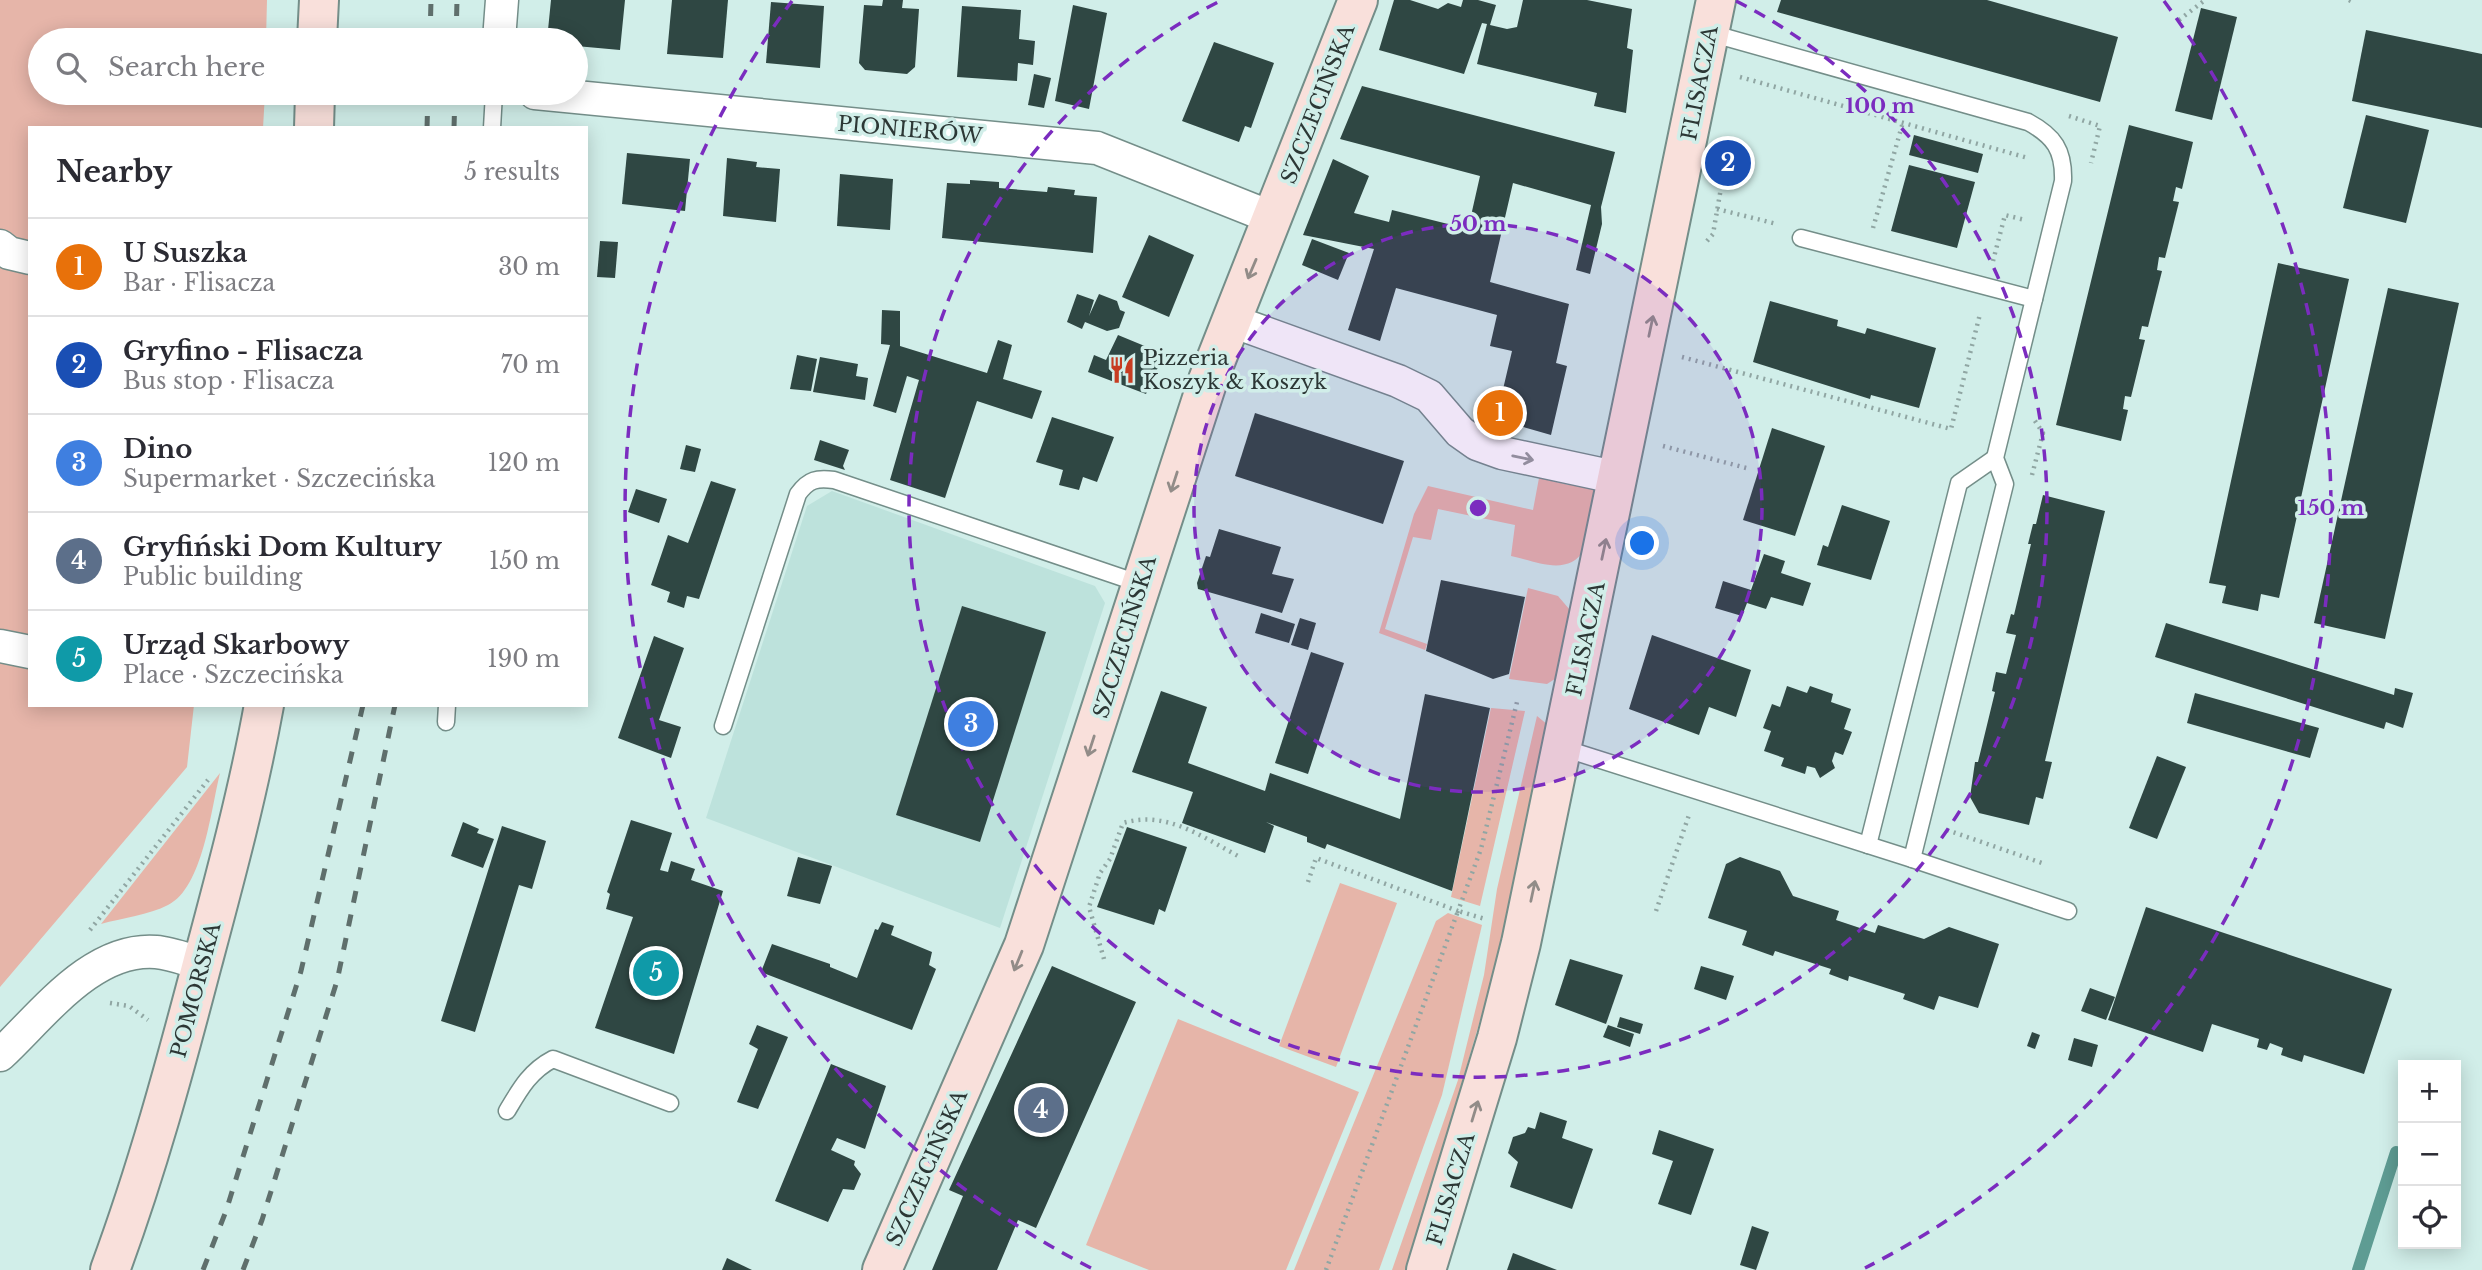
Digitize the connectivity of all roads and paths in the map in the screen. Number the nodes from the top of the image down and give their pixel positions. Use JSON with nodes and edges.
{"nodes":[{"id":1,"x":319,"y":0,"type":"edge"},
{"id":2,"x":502,"y":0,"type":"edge"},
{"id":3,"x":1358,"y":0,"type":"edge"},
{"id":4,"x":2205,"y":0,"type":"edge"},
{"id":5,"x":1713,"y":16,"type":"edge"},
{"id":6,"x":2179,"y":20,"type":"dead end"},
{"id":7,"x":318,"y":28,"type":"edge"},
{"id":8,"x":500,"y":28,"type":"edge"},
{"id":9,"x":1733,"y":75,"type":"dead end"},
{"id":10,"x":1913,"y":90,"type":"junction"},
{"id":11,"x":588,"y":98,"type":"edge"},
{"id":12,"x":315,"y":105,"type":"edge"},
{"id":13,"x":493,"y":105,"type":"edge"},
{"id":14,"x":2061,"y":114,"type":"dead end"},
{"id":15,"x":1903,"y":123,"type":"junction"},
{"id":16,"x":314,"y":126,"type":"edge"},
{"id":17,"x":492,"y":126,"type":"edge"},
{"id":18,"x":2035,"y":160,"type":"dead end"},
{"id":19,"x":2090,"y":166,"type":"dead end"},
{"id":20,"x":1717,"y":209,"type":"dead end"},
{"id":21,"x":1273,"y":218,"type":"junction"},
{"id":22,"x":2032,"y":222,"type":"dead end"},
{"id":23,"x":1801,"y":238,"type":"joint"},
{"id":24,"x":1869,"y":241,"type":"dead end"},
{"id":25,"x":1987,"y":286,"type":"junction"},
{"id":26,"x":2034,"y":299,"type":"junction"},
{"id":27,"x":1232,"y":321,"type":"junction"},
{"id":28,"x":1677,"y":355,"type":"dead end"},
{"id":29,"x":1650,"y":443,"type":"dead end"},
{"id":30,"x":1995,"y":458,"type":"junction"},
{"id":31,"x":1750,"y":469,"type":"dead end"},
{"id":32,"x":1619,"y":478,"type":"junction"},
{"id":33,"x":1142,"y":585,"type":"junction"},
{"id":34,"x":0,"y":646,"type":"edge"},
{"id":35,"x":28,"y":652,"type":"edge"},
{"id":36,"x":1518,"y":698,"type":"dead end"},
{"id":37,"x":264,"y":707,"type":"edge"},
{"id":38,"x":447,"y":707,"type":"edge"},
{"id":39,"x":446,"y":722,"type":"dead end"},
{"id":40,"x":723,"y":726,"type":"dead end"},
{"id":41,"x":1563,"y":748,"type":"junction"},
{"id":42,"x":215,"y":770,"type":"dead end"},
{"id":43,"x":1691,"y":808,"type":"dead end"},
{"id":44,"x":1947,"y":830,"type":"dead end"},
{"id":45,"x":1868,"y":845,"type":"junction"},
{"id":46,"x":1240,"y":857,"type":"dead end"},
{"id":47,"x":1912,"y":859,"type":"junction"},
{"id":48,"x":2042,"y":863,"type":"dead end"},
{"id":49,"x":1308,"y":882,"type":"dead end"},
{"id":50,"x":1458,"y":911,"type":"junction"},
{"id":51,"x":1656,"y":911,"type":"dead end"},
{"id":52,"x":2068,"y":911,"type":"dead end"},
{"id":53,"x":1485,"y":919,"type":"dead end"},
{"id":54,"x":85,"y":937,"type":"dead end"},
{"id":55,"x":1104,"y":959,"type":"dead end"},
{"id":56,"x":202,"y":964,"type":"junction"},
{"id":57,"x":0,"y":1055,"type":"edge"},
{"id":58,"x":670,"y":1102,"type":"dead end"},
{"id":59,"x":507,"y":1111,"type":"dead end"},
{"id":60,"x":110,"y":1270,"type":"edge"},
{"id":61,"x":882,"y":1270,"type":"edge"},
{"id":62,"x":1326,"y":1270,"type":"edge"},
{"id":63,"x":1426,"y":1270,"type":"edge"}],
"edges":[{"from":1,"to":7,"type":"street"},
{"from":2,"to":8,"type":"street"},
{"from":3,"to":21,"type":"street","name":"SZCZECIŃSKA"},
{"from":4,"to":6,"type":"path"},
{"from":5,"to":10,"type":"lane"},
{"from":32,"to":5,"type":"street","name":"FLISACZA","one_way":true},
{"from":9,"to":15,"type":"path"},
{"from":10,"to":15,"type":"path"},
{"from":10,"to":26,"type":"lane"},
{"from":11,"to":21,"type":"street","name":"PIONIERÓW"},
{"from":12,"to":16,"type":"street"},
{"from":13,"to":17,"type":"lane"},
{"from":14,"to":19,"type":"path"},
{"from":15,"to":18,"type":"path"},
{"from":15,"to":24,"type":"path"},
{"from":20,"to":23,"type":"path"},
{"from":21,"to":27,"type":"street","name":"SZCZECIŃSKA","one_way":true},
{"from":22,"to":25,"type":"path"},
{"from":23,"to":25,"type":"lane"},
{"from":25,"to":26,"type":"lane"},
{"from":25,"to":28,"type":"path"},
{"from":26,"to":30,"type":"lane"},
{"from":27,"to":32,"type":"street","one_way":true},
{"from":27,"to":33,"type":"street","name":"SZCZECIŃSKA","one_way":true},
{"from":29,"to":31,"type":"path"},
{"from":30,"to":45,"type":"lane"},
{"from":30,"to":47,"type":"lane"},
{"from":41,"to":32,"type":"street","name":"FLISACZA","one_way":true},
{"from":33,"to":40,"type":"lane"},
{"from":33,"to":61,"type":"street","name":"SZCZECIŃSKA","one_way":true},
{"from":34,"to":35,"type":"street"},
{"from":36,"to":50,"type":"path"},
{"from":37,"to":56,"type":"street","name":"POMORSKA"},
{"from":38,"to":39,"type":"lane"},
{"from":41,"to":45,"type":"lane"},
{"from":63,"to":41,"type":"street","name":"FLISACZA","one_way":true},
{"from":42,"to":54,"type":"path"},
{"from":43,"to":51,"type":"path"},
{"from":44,"to":48,"type":"path"},
{"from":45,"to":47,"type":"lane"},
{"from":46,"to":55,"type":"path"},
{"from":47,"to":52,"type":"lane"},
{"from":49,"to":50,"type":"path"},
{"from":50,"to":53,"type":"path"},
{"from":50,"to":62,"type":"path"},
{"from":56,"to":57,"type":"street"},
{"from":56,"to":60,"type":"street","name":"POMORSKA"},
{"from":58,"to":59,"type":"lane"}]}
